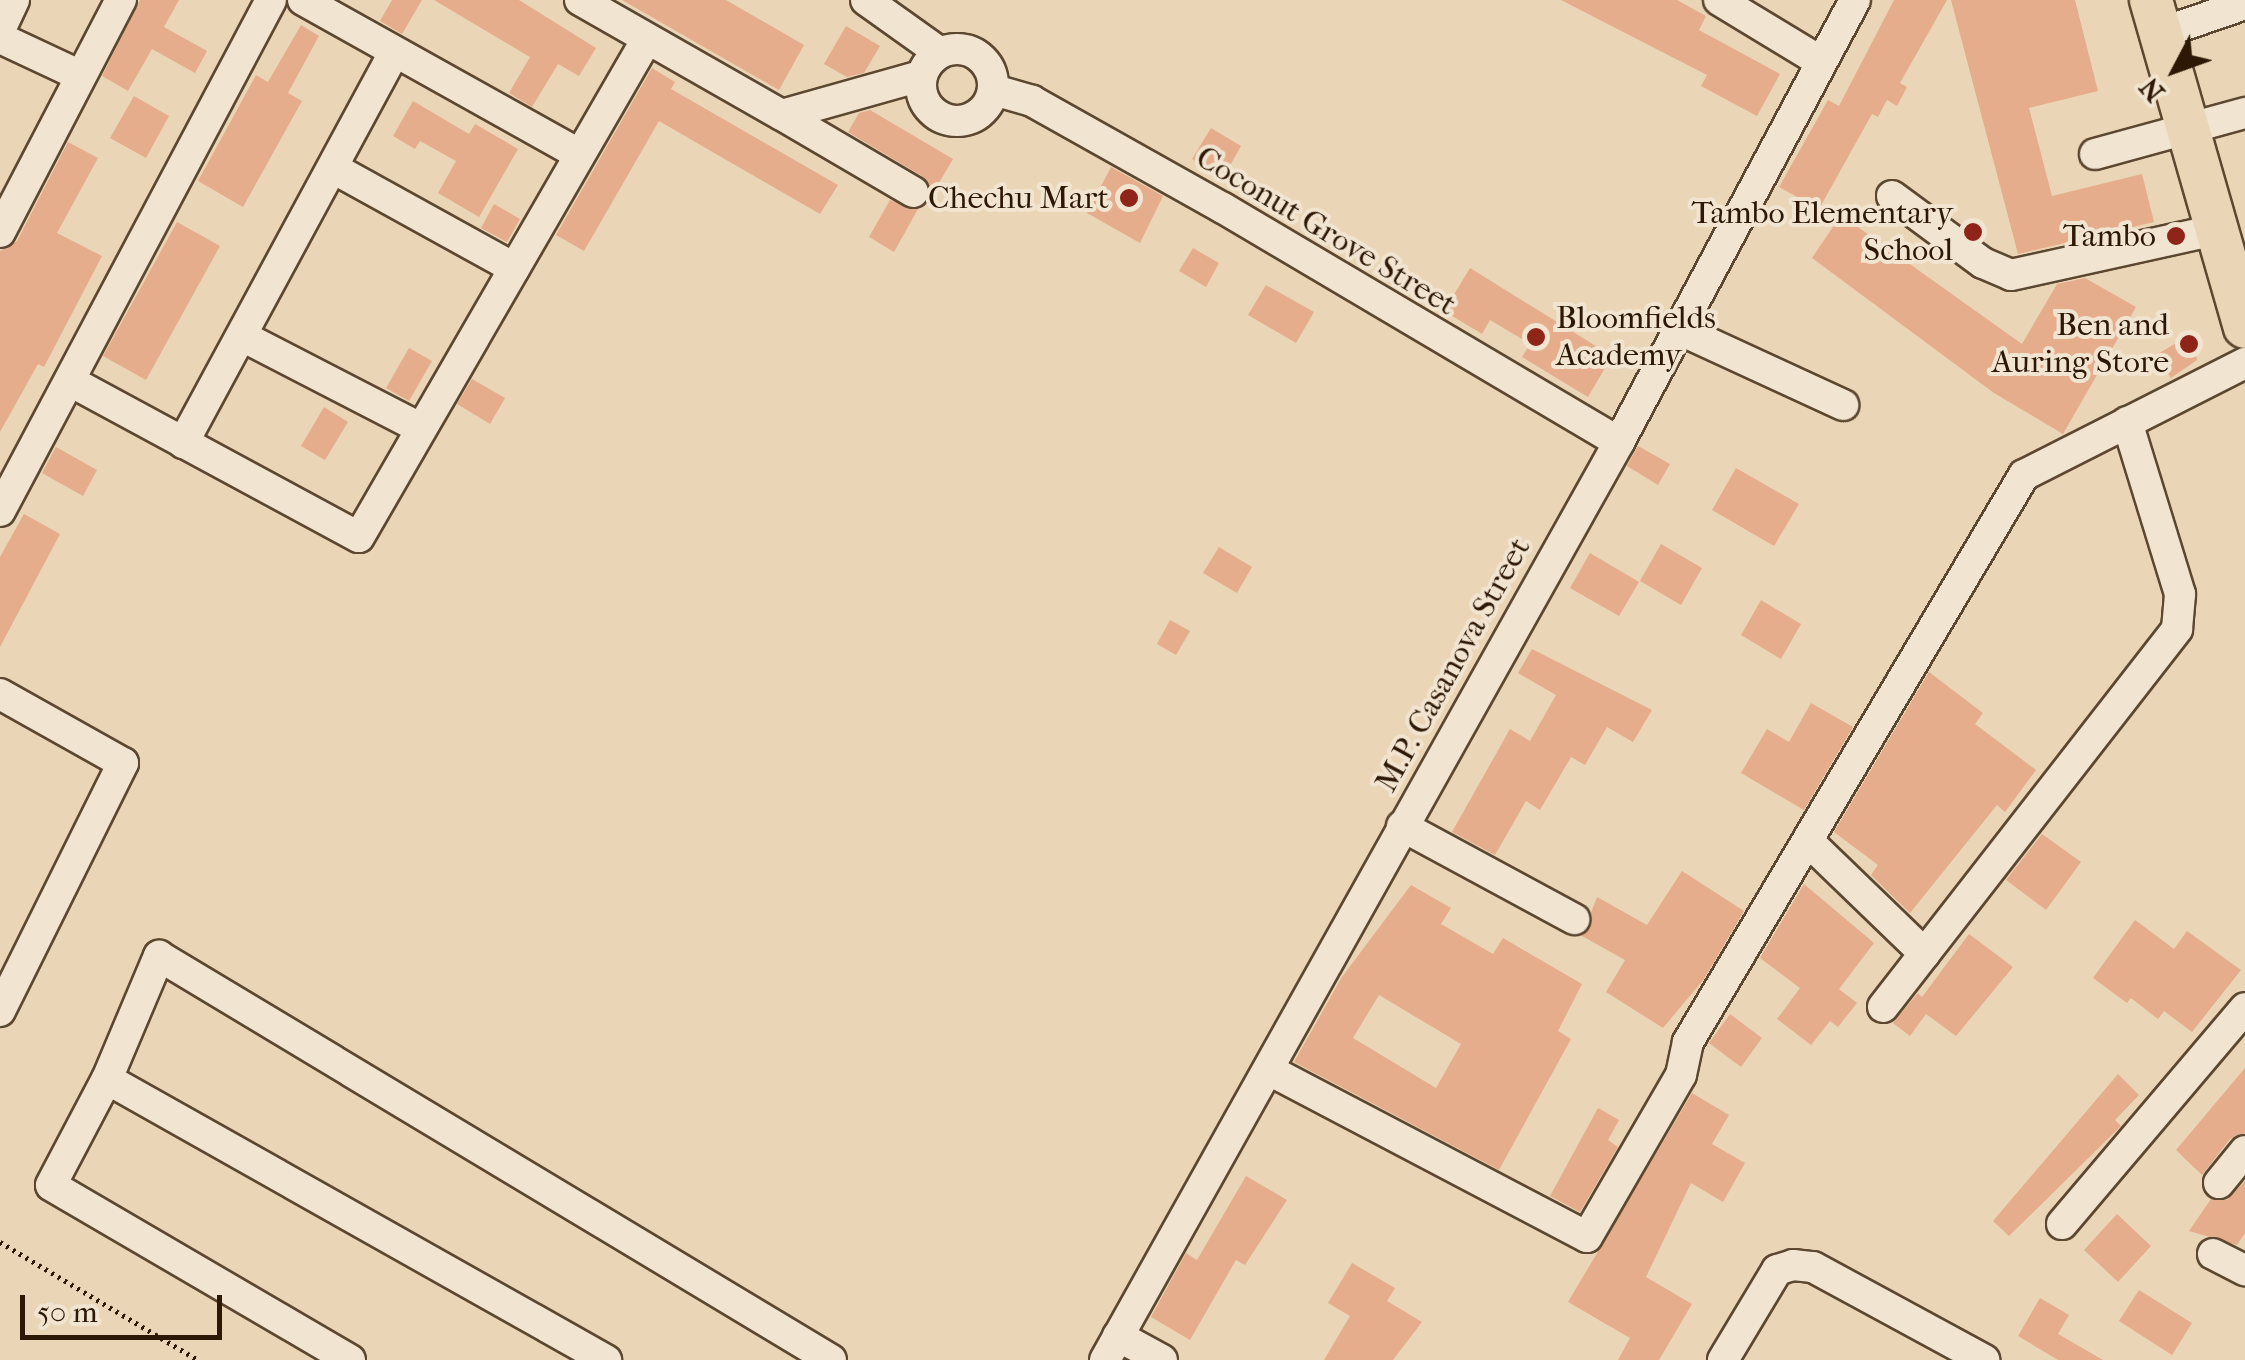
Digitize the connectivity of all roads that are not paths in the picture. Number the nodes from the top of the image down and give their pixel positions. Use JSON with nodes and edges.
{"nodes":[{"id":1,"x":14,"y":0,"type":"edge"},
{"id":2,"x":121,"y":0,"type":"edge"},
{"id":3,"x":271,"y":0,"type":"edge"},
{"id":4,"x":304,"y":0,"type":"edge"},
{"id":5,"x":580,"y":0,"type":"edge"},
{"id":6,"x":866,"y":0,"type":"edge"},
{"id":7,"x":1719,"y":0,"type":"edge"},
{"id":8,"x":1855,"y":0,"type":"edge"},
{"id":9,"x":2245,"y":4,"type":"edge"},
{"id":10,"x":2156,"y":16,"type":"edge"},
{"id":11,"x":0,"y":30,"type":"edge"},
{"id":12,"x":0,"y":38,"type":"edge"},
{"id":13,"x":646,"y":40,"type":"junction"},
{"id":14,"x":394,"y":53,"type":"junction"},
{"id":15,"x":1818,"y":60,"type":"junction"},
{"id":16,"x":930,"y":64,"type":"junction"},
{"id":17,"x":81,"y":76,"type":"junction"},
{"id":18,"x":994,"y":90,"type":"junction"},
{"id":19,"x":2245,"y":113,"type":"edge"},
{"id":20,"x":782,"y":115,"type":"junction"},
{"id":21,"x":2188,"y":133,"type":"junction"},
{"id":22,"x":579,"y":154,"type":"junction"},
{"id":23,"x":2095,"y":154,"type":"dead end"},
{"id":24,"x":333,"y":168,"type":"junction"},
{"id":25,"x":913,"y":192,"type":"dead end"},
{"id":26,"x":1892,"y":196,"type":"dead end"},
{"id":27,"x":2216,"y":230,"type":"junction"},
{"id":28,"x":0,"y":232,"type":"edge"},
{"id":29,"x":514,"y":268,"type":"junction"},
{"id":30,"x":2245,"y":327,"type":"edge"},
{"id":31,"x":1678,"y":329,"type":"junction"},
{"id":32,"x":242,"y":336,"type":"junction"},
{"id":33,"x":2245,"y":363,"type":"edge"},
{"id":34,"x":70,"y":380,"type":"junction"},
{"id":35,"x":1843,"y":405,"type":"dead end"},
{"id":36,"x":2127,"y":422,"type":"junction"},
{"id":37,"x":420,"y":428,"type":"junction"},
{"id":38,"x":1619,"y":442,"type":"junction"},
{"id":39,"x":183,"y":443,"type":"junction"},
{"id":40,"x":0,"y":511,"type":"edge"},
{"id":41,"x":3,"y":704,"type":"edge"},
{"id":42,"x":1402,"y":826,"type":"junction"},
{"id":43,"x":1811,"y":844,"type":"junction"},
{"id":44,"x":1574,"y":919,"type":"dead end"},
{"id":45,"x":1924,"y":954,"type":"junction"},
{"id":46,"x":1883,"y":1007,"type":"dead end"},
{"id":47,"x":2245,"y":1008,"type":"edge"},
{"id":48,"x":0,"y":1010,"type":"edge"},
{"id":49,"x":1270,"y":1070,"type":"junction"},
{"id":50,"x":108,"y":1079,"type":"junction"},
{"id":51,"x":2245,"y":1150,"type":"edge"},
{"id":52,"x":2220,"y":1183,"type":"dead end"},
{"id":53,"x":2062,"y":1224,"type":"dead end"},
{"id":54,"x":2213,"y":1254,"type":"dead end"},
{"id":55,"x":2245,"y":1270,"type":"edge"},
{"id":56,"x":1112,"y":1348,"type":"edge"},
{"id":57,"x":350,"y":1360,"type":"edge"},
{"id":58,"x":606,"y":1360,"type":"edge"},
{"id":59,"x":830,"y":1360,"type":"edge"},
{"id":60,"x":1162,"y":1360,"type":"edge"},
{"id":61,"x":1722,"y":1360,"type":"edge"},
{"id":62,"x":1984,"y":1360,"type":"edge"}],
"edges":[{"from":1,"to":11,"type":"street"},
{"from":2,"to":17,"type":"street"},
{"from":3,"to":34,"type":"street"},
{"from":4,"to":14,"type":"street"},
{"from":5,"to":13,"type":"street"},
{"from":6,"to":16,"type":"street"},
{"from":7,"to":15,"type":"street"},
{"from":8,"to":15,"type":"street","name":"M.P. Casanova Street"},
{"from":9,"to":10,"type":"street"},
{"from":10,"to":21,"type":"highway"},
{"from":12,"to":17,"type":"street"},
{"from":13,"to":20,"type":"street"},
{"from":13,"to":22,"type":"street"},
{"from":14,"to":22,"type":"street"},
{"from":14,"to":24,"type":"street"},
{"from":15,"to":31,"type":"street","name":"M.P. Casanova Street"},
{"from":16,"to":18,"type":"street"},
{"from":16,"to":18,"type":"street"},
{"from":16,"to":20,"type":"street"},
{"from":17,"to":28,"type":"street"},
{"from":18,"to":38,"type":"street","name":"Coconut Grove Street"},
{"from":19,"to":21,"type":"street"},
{"from":20,"to":25,"type":"street"},
{"from":21,"to":23,"type":"street"},
{"from":21,"to":27,"type":"highway"},
{"from":22,"to":29,"type":"street"},
{"from":24,"to":29,"type":"street"},
{"from":24,"to":32,"type":"street"},
{"from":26,"to":27,"type":"street"},
{"from":27,"to":30,"type":"highway"},
{"from":29,"to":37,"type":"street"},
{"from":31,"to":35,"type":"street"},
{"from":31,"to":38,"type":"street","name":"M.P. Casanova Street"},
{"from":32,"to":37,"type":"street"},
{"from":32,"to":39,"type":"street"},
{"from":33,"to":36,"type":"street"},
{"from":34,"to":39,"type":"street"},
{"from":34,"to":40,"type":"street"},
{"from":36,"to":43,"type":"street"},
{"from":36,"to":45,"type":"street"},
{"from":37,"to":39,"type":"street"},
{"from":38,"to":42,"type":"street","name":"M.P. Casanova Street"},
{"from":41,"to":48,"type":"street"},
{"from":42,"to":44,"type":"street"},
{"from":42,"to":49,"type":"street","name":"M.P. Casanova Street"},
{"from":43,"to":45,"type":"street"},
{"from":43,"to":49,"type":"street"},
{"from":45,"to":46,"type":"street"},
{"from":47,"to":53,"type":"street"},
{"from":49,"to":56,"type":"street","name":"M.P. Casanova Street"},
{"from":50,"to":57,"type":"street"},
{"from":50,"to":58,"type":"street"},
{"from":50,"to":59,"type":"street"},
{"from":51,"to":52,"type":"street"},
{"from":54,"to":55,"type":"street"},
{"from":56,"to":60,"type":"street"},
{"from":61,"to":62,"type":"street"}]}
